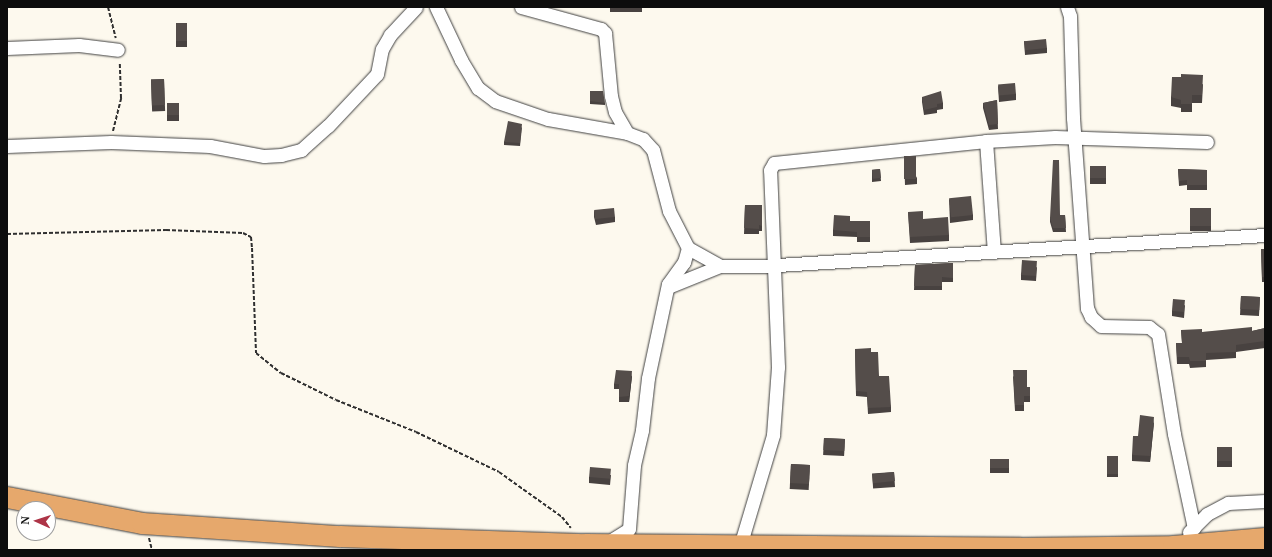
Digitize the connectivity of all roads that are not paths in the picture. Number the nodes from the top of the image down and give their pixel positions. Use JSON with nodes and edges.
{"nodes":[{"id":1,"x":416,"y":7,"type":"edge"},
{"id":2,"x":436,"y":7,"type":"edge"},
{"id":3,"x":521,"y":7,"type":"edge"},
{"id":4,"x":1067,"y":7,"type":"edge"},
{"id":5,"x":538,"y":10,"type":"edge"},
{"id":6,"x":7,"y":48,"type":"edge"},
{"id":7,"x":118,"y":50,"type":"road end"},
{"id":8,"x":627,"y":133,"type":"junction"},
{"id":9,"x":1075,"y":138,"type":"junction"},
{"id":10,"x":986,"y":141,"type":"junction"},
{"id":11,"x":1207,"y":142,"type":"dead end"},
{"id":12,"x":7,"y":146,"type":"edge"},
{"id":13,"x":1265,"y":235,"type":"edge"},
{"id":14,"x":1084,"y":245,"type":"junction"},
{"id":15,"x":688,"y":248,"type":"junction"},
{"id":16,"x":994,"y":252,"type":"junction"},
{"id":17,"x":776,"y":264,"type":"junction"},
{"id":18,"x":720,"y":266,"type":"junction"},
{"id":19,"x":668,"y":286,"type":"junction"},
{"id":20,"x":7,"y":497,"type":"edge"},
{"id":21,"x":1265,"y":502,"type":"edge"},
{"id":22,"x":1194,"y":528,"type":"junction"},
{"id":23,"x":1265,"y":538,"type":"edge"},
{"id":24,"x":598,"y":546,"type":"edge"},
{"id":25,"x":740,"y":546,"type":"junction"},
{"id":26,"x":1174,"y":546,"type":"junction"},
{"id":27,"x":1020,"y":549,"type":"edge"}],
"edges":[{"from":1,"to":12,"type":"street"},
{"from":2,"to":8,"type":"street"},
{"from":3,"to":5,"type":"street"},
{"from":4,"to":9,"type":"street"},
{"from":5,"to":8,"type":"street"},
{"from":6,"to":7,"type":"street"},
{"from":8,"to":15,"type":"street"},
{"from":9,"to":10,"type":"street"},
{"from":9,"to":11,"type":"street"},
{"from":9,"to":14,"type":"street"},
{"from":10,"to":16,"type":"street"},
{"from":10,"to":17,"type":"street"},
{"from":13,"to":14,"type":"street"},
{"from":14,"to":16,"type":"street"},
{"from":14,"to":22,"type":"street"},
{"from":15,"to":18,"type":"street"},
{"from":15,"to":19,"type":"street"},
{"from":16,"to":17,"type":"street"},
{"from":17,"to":18,"type":"street"},
{"from":17,"to":25,"type":"street"},
{"from":18,"to":19,"type":"street"},
{"from":19,"to":24,"type":"street"},
{"from":20,"to":24,"type":"highway"},
{"from":21,"to":22,"type":"street"},
{"from":22,"to":26,"type":"street"},
{"from":23,"to":26,"type":"highway"},
{"from":24,"to":25,"type":"highway"},
{"from":25,"to":27,"type":"highway"},
{"from":26,"to":27,"type":"highway"}]}
